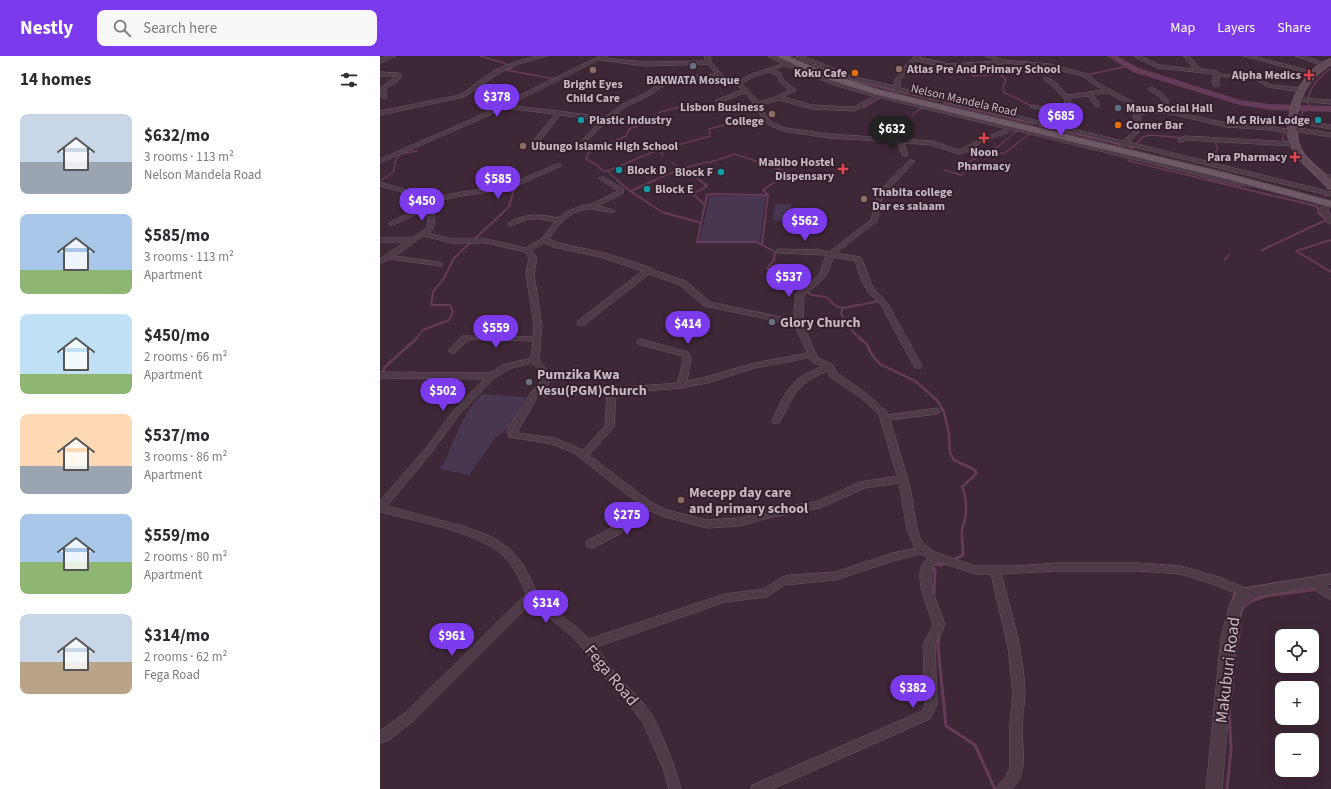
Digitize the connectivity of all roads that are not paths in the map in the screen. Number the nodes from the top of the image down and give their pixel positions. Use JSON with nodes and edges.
{"nodes":[{"id":1,"x":393,"y":56,"type":"edge"},
{"id":2,"x":544,"y":56,"type":"edge"},
{"id":3,"x":707,"y":56,"type":"edge"},
{"id":4,"x":771,"y":56,"type":"edge"},
{"id":5,"x":988,"y":56,"type":"edge"},
{"id":6,"x":1137,"y":56,"type":"edge"},
{"id":7,"x":1186,"y":56,"type":"edge"},
{"id":8,"x":1247,"y":56,"type":"edge"},
{"id":9,"x":1298,"y":56,"type":"edge"},
{"id":10,"x":601,"y":57,"type":"edge"},
{"id":11,"x":917,"y":58,"type":"edge"},
{"id":12,"x":794,"y":60,"type":"edge"},
{"id":13,"x":380,"y":61,"type":"edge"},
{"id":14,"x":1002,"y":61,"type":"junction"},
{"id":15,"x":709,"y":62,"type":"junction"},
{"id":16,"x":1329,"y":63,"type":"edge"},
{"id":17,"x":770,"y":70,"type":"junction"},
{"id":18,"x":1200,"y":72,"type":"junction"},
{"id":19,"x":1217,"y":73,"type":"junction"},
{"id":20,"x":1316,"y":73,"type":"junction"},
{"id":21,"x":380,"y":74,"type":"edge"},
{"id":22,"x":719,"y":75,"type":"junction"},
{"id":23,"x":1046,"y":79,"type":"dead end"},
{"id":24,"x":738,"y":83,"type":"junction"},
{"id":25,"x":1216,"y":85,"type":"dead end"},
{"id":26,"x":896,"y":88,"type":"junction"},
{"id":27,"x":1151,"y":89,"type":"dead end"},
{"id":28,"x":746,"y":91,"type":"junction"},
{"id":29,"x":1111,"y":91,"type":"junction"},
{"id":30,"x":877,"y":94,"type":"junction"},
{"id":31,"x":1090,"y":95,"type":"junction"},
{"id":32,"x":384,"y":97,"type":"dead end"},
{"id":33,"x":1064,"y":97,"type":"junction"},
{"id":34,"x":1301,"y":97,"type":"junction"},
{"id":35,"x":778,"y":98,"type":"junction"},
{"id":36,"x":718,"y":102,"type":"dead end"},
{"id":37,"x":1331,"y":102,"type":"edge"},
{"id":38,"x":758,"y":104,"type":"junction"},
{"id":39,"x":1097,"y":105,"type":"dead end"},
{"id":40,"x":502,"y":106,"type":"junction"},
{"id":41,"x":1034,"y":106,"type":"dead end"},
{"id":42,"x":1159,"y":111,"type":"junction"},
{"id":43,"x":380,"y":113,"type":"edge"},
{"id":44,"x":559,"y":113,"type":"junction"},
{"id":45,"x":1062,"y":113,"type":"junction"},
{"id":46,"x":1137,"y":113,"type":"junction"},
{"id":47,"x":606,"y":119,"type":"junction"},
{"id":48,"x":1054,"y":126,"type":"junction"},
{"id":49,"x":1293,"y":127,"type":"junction"},
{"id":50,"x":1331,"y":127,"type":"edge"},
{"id":51,"x":1014,"y":128,"type":"junction"},
{"id":52,"x":1331,"y":135,"type":"edge"},
{"id":53,"x":585,"y":140,"type":"dead end"},
{"id":54,"x":901,"y":140,"type":"junction"},
{"id":55,"x":1180,"y":141,"type":"dead end"},
{"id":56,"x":1294,"y":144,"type":"junction"},
{"id":57,"x":1123,"y":145,"type":"junction"},
{"id":58,"x":533,"y":148,"type":"dead end"},
{"id":59,"x":905,"y":155,"type":"dead end"},
{"id":60,"x":380,"y":161,"type":"edge"},
{"id":61,"x":912,"y":161,"type":"dead end"},
{"id":62,"x":559,"y":165,"type":"dead end"},
{"id":63,"x":1322,"y":176,"type":"junction"},
{"id":64,"x":1331,"y":177,"type":"edge"},
{"id":65,"x":601,"y":178,"type":"dead end"},
{"id":66,"x":380,"y":184,"type":"edge"},
{"id":67,"x":1259,"y":185,"type":"junction"},
{"id":68,"x":1331,"y":186,"type":"edge"},
{"id":69,"x":1331,"y":200,"type":"edge"},
{"id":70,"x":427,"y":204,"type":"junction"},
{"id":71,"x":591,"y":207,"type":"junction"},
{"id":72,"x":612,"y":211,"type":"dead end"},
{"id":73,"x":560,"y":221,"type":"junction"},
{"id":74,"x":1331,"y":221,"type":"edge"},
{"id":75,"x":391,"y":224,"type":"dead end"},
{"id":76,"x":510,"y":224,"type":"dead end"},
{"id":77,"x":422,"y":234,"type":"junction"},
{"id":78,"x":380,"y":240,"type":"edge"},
{"id":79,"x":414,"y":240,"type":"junction"},
{"id":80,"x":545,"y":240,"type":"junction"},
{"id":81,"x":527,"y":250,"type":"junction"},
{"id":82,"x":780,"y":251,"type":"dead end"},
{"id":83,"x":830,"y":254,"type":"junction"},
{"id":84,"x":389,"y":257,"type":"junction"},
{"id":85,"x":380,"y":262,"type":"edge"},
{"id":86,"x":439,"y":264,"type":"dead end"},
{"id":87,"x":649,"y":270,"type":"junction"},
{"id":88,"x":581,"y":323,"type":"dead end"},
{"id":89,"x":799,"y":323,"type":"junction"},
{"id":90,"x":537,"y":339,"type":"junction"},
{"id":91,"x":641,"y":342,"type":"dead end"},
{"id":92,"x":452,"y":351,"type":"dead end"},
{"id":93,"x":812,"y":355,"type":"junction"},
{"id":94,"x":535,"y":360,"type":"junction"},
{"id":95,"x":829,"y":366,"type":"junction"},
{"id":96,"x":918,"y":366,"type":"dead end"},
{"id":97,"x":380,"y":375,"type":"edge"},
{"id":98,"x":491,"y":376,"type":"junction"},
{"id":99,"x":682,"y":385,"type":"junction"},
{"id":100,"x":612,"y":391,"type":"junction"},
{"id":101,"x":534,"y":394,"type":"junction"},
{"id":102,"x":937,"y":411,"type":"dead end"},
{"id":103,"x":885,"y":418,"type":"junction"},
{"id":104,"x":776,"y":421,"type":"dead end"},
{"id":105,"x":584,"y":456,"type":"junction"},
{"id":106,"x":902,"y":479,"type":"junction"},
{"id":107,"x":649,"y":506,"type":"junction"},
{"id":108,"x":380,"y":508,"type":"edge"},
{"id":109,"x":591,"y":544,"type":"dead end"},
{"id":110,"x":922,"y":550,"type":"junction"},
{"id":111,"x":937,"y":558,"type":"junction"},
{"id":112,"x":995,"y":570,"type":"junction"},
{"id":113,"x":1331,"y":580,"type":"edge"},
{"id":114,"x":1316,"y":581,"type":"junction"},
{"id":115,"x":1246,"y":593,"type":"junction"},
{"id":116,"x":532,"y":595,"type":"junction"},
{"id":117,"x":1331,"y":596,"type":"edge"},
{"id":118,"x":587,"y":645,"type":"junction"},
{"id":119,"x":380,"y":737,"type":"edge"},
{"id":120,"x":675,"y":789,"type":"edge"},
{"id":121,"x":756,"y":789,"type":"edge"},
{"id":122,"x":1003,"y":789,"type":"edge"},
{"id":123,"x":1214,"y":789,"type":"edge"}],
"edges":[{"from":1,"to":13,"type":"street"},
{"from":2,"to":43,"type":"street"},
{"from":3,"to":15,"type":"street"},
{"from":4,"to":12,"type":"street"},
{"from":5,"to":14,"type":"street"},
{"from":6,"to":18,"type":"street"},
{"from":7,"to":18,"type":"street"},
{"from":8,"to":20,"type":"street"},
{"from":9,"to":16,"type":"street"},
{"from":10,"to":15,"type":"street"},
{"from":10,"to":40,"type":"street"},
{"from":11,"to":14,"type":"street"},
{"from":11,"to":26,"type":"street"},
{"from":12,"to":17,"type":"street"},
{"from":12,"to":26,"type":"main road","name":"Nelson Mandela Road"},
{"from":12,"to":30,"type":"main road","name":"Nelson Mandela Road"},
{"from":14,"to":29,"type":"street"},
{"from":15,"to":22,"type":"street"},
{"from":16,"to":20,"type":"main road"},
{"from":17,"to":24,"type":"street"},
{"from":17,"to":35,"type":"street"},
{"from":18,"to":19,"type":"street"},
{"from":19,"to":25,"type":"street"},
{"from":19,"to":34,"type":"street"},
{"from":20,"to":34,"type":"main road"},
{"from":21,"to":32,"type":"street"},
{"from":22,"to":24,"type":"street"},
{"from":22,"to":47,"type":"street"},
{"from":23,"to":33,"type":"street"},
{"from":24,"to":28,"type":"street"},
{"from":26,"to":48,"type":"street"},
{"from":26,"to":57,"type":"main road","name":"Nelson Mandela Road"},
{"from":27,"to":42,"type":"street"},
{"from":28,"to":36,"type":"street"},
{"from":28,"to":38,"type":"street"},
{"from":29,"to":31,"type":"street"},
{"from":29,"to":46,"type":"street"},
{"from":30,"to":35,"type":"street"},
{"from":30,"to":51,"type":"street"},
{"from":30,"to":67,"type":"main road","name":"Nelson Mandela Road"},
{"from":31,"to":33,"type":"street"},
{"from":31,"to":39,"type":"street"},
{"from":33,"to":45,"type":"street"},
{"from":34,"to":37,"type":"street"},
{"from":34,"to":49,"type":"main road"},
{"from":35,"to":38,"type":"street"},
{"from":38,"to":54,"type":"street"},
{"from":40,"to":44,"type":"street"},
{"from":40,"to":60,"type":"street"},
{"from":41,"to":45,"type":"street"},
{"from":42,"to":46,"type":"street"},
{"from":42,"to":49,"type":"street"},
{"from":44,"to":47,"type":"street"},
{"from":44,"to":58,"type":"street"},
{"from":45,"to":48,"type":"street"},
{"from":46,"to":57,"type":"street"},
{"from":47,"to":53,"type":"street"},
{"from":48,"to":57,"type":"street"},
{"from":49,"to":50,"type":"street"},
{"from":49,"to":52,"type":"street"},
{"from":49,"to":56,"type":"main road"},
{"from":51,"to":54,"type":"street"},
{"from":51,"to":67,"type":"street"},
{"from":54,"to":59,"type":"street"},
{"from":55,"to":56,"type":"street"},
{"from":56,"to":63,"type":"main road"},
{"from":57,"to":69,"type":"main road","name":"Nelson Mandela Road"},
{"from":61,"to":83,"type":"street"},
{"from":62,"to":70,"type":"street"},
{"from":63,"to":64,"type":"street"},
{"from":63,"to":68,"type":"main road"},
{"from":65,"to":71,"type":"street"},
{"from":66,"to":70,"type":"street"},
{"from":67,"to":69,"type":"main road","name":"Nelson Mandela Road"},
{"from":69,"to":74,"type":"street"},
{"from":70,"to":75,"type":"street"},
{"from":70,"to":77,"type":"street"},
{"from":71,"to":72,"type":"street"},
{"from":71,"to":73,"type":"street"},
{"from":73,"to":76,"type":"street"},
{"from":73,"to":80,"type":"street"},
{"from":77,"to":79,"type":"street"},
{"from":77,"to":81,"type":"street"},
{"from":78,"to":79,"type":"street"},
{"from":79,"to":84,"type":"street"},
{"from":80,"to":81,"type":"street"},
{"from":80,"to":87,"type":"street"},
{"from":81,"to":90,"type":"street"},
{"from":82,"to":83,"type":"street"},
{"from":83,"to":89,"type":"street"},
{"from":83,"to":96,"type":"street"},
{"from":84,"to":85,"type":"street"},
{"from":84,"to":86,"type":"street"},
{"from":87,"to":88,"type":"street"},
{"from":87,"to":89,"type":"street"},
{"from":89,"to":93,"type":"street"},
{"from":90,"to":92,"type":"street"},
{"from":90,"to":94,"type":"street"},
{"from":91,"to":99,"type":"street"},
{"from":93,"to":95,"type":"street"},
{"from":93,"to":99,"type":"street"},
{"from":94,"to":98,"type":"street"},
{"from":94,"to":101,"type":"street"},
{"from":95,"to":103,"type":"street"},
{"from":95,"to":104,"type":"street"},
{"from":97,"to":98,"type":"street"},
{"from":98,"to":108,"type":"street"},
{"from":99,"to":100,"type":"street"},
{"from":100,"to":101,"type":"street"},
{"from":100,"to":105,"type":"street"},
{"from":101,"to":105,"type":"street"},
{"from":102,"to":103,"type":"street"},
{"from":103,"to":106,"type":"street"},
{"from":105,"to":107,"type":"street"},
{"from":106,"to":107,"type":"street"},
{"from":106,"to":110,"type":"street"},
{"from":107,"to":109,"type":"street"},
{"from":108,"to":116,"type":"street","name":"Fega Road"},
{"from":110,"to":111,"type":"street"},
{"from":110,"to":118,"type":"street"},
{"from":111,"to":112,"type":"street"},
{"from":111,"to":121,"type":"street"},
{"from":112,"to":115,"type":"street"},
{"from":112,"to":122,"type":"street"},
{"from":113,"to":114,"type":"street"},
{"from":114,"to":115,"type":"street"},
{"from":114,"to":117,"type":"street"},
{"from":115,"to":123,"type":"street","name":"Makuburi Road"},
{"from":116,"to":118,"type":"street","name":"Fega Road"},
{"from":116,"to":119,"type":"street"},
{"from":118,"to":120,"type":"street","name":"Fega Road"}]}
